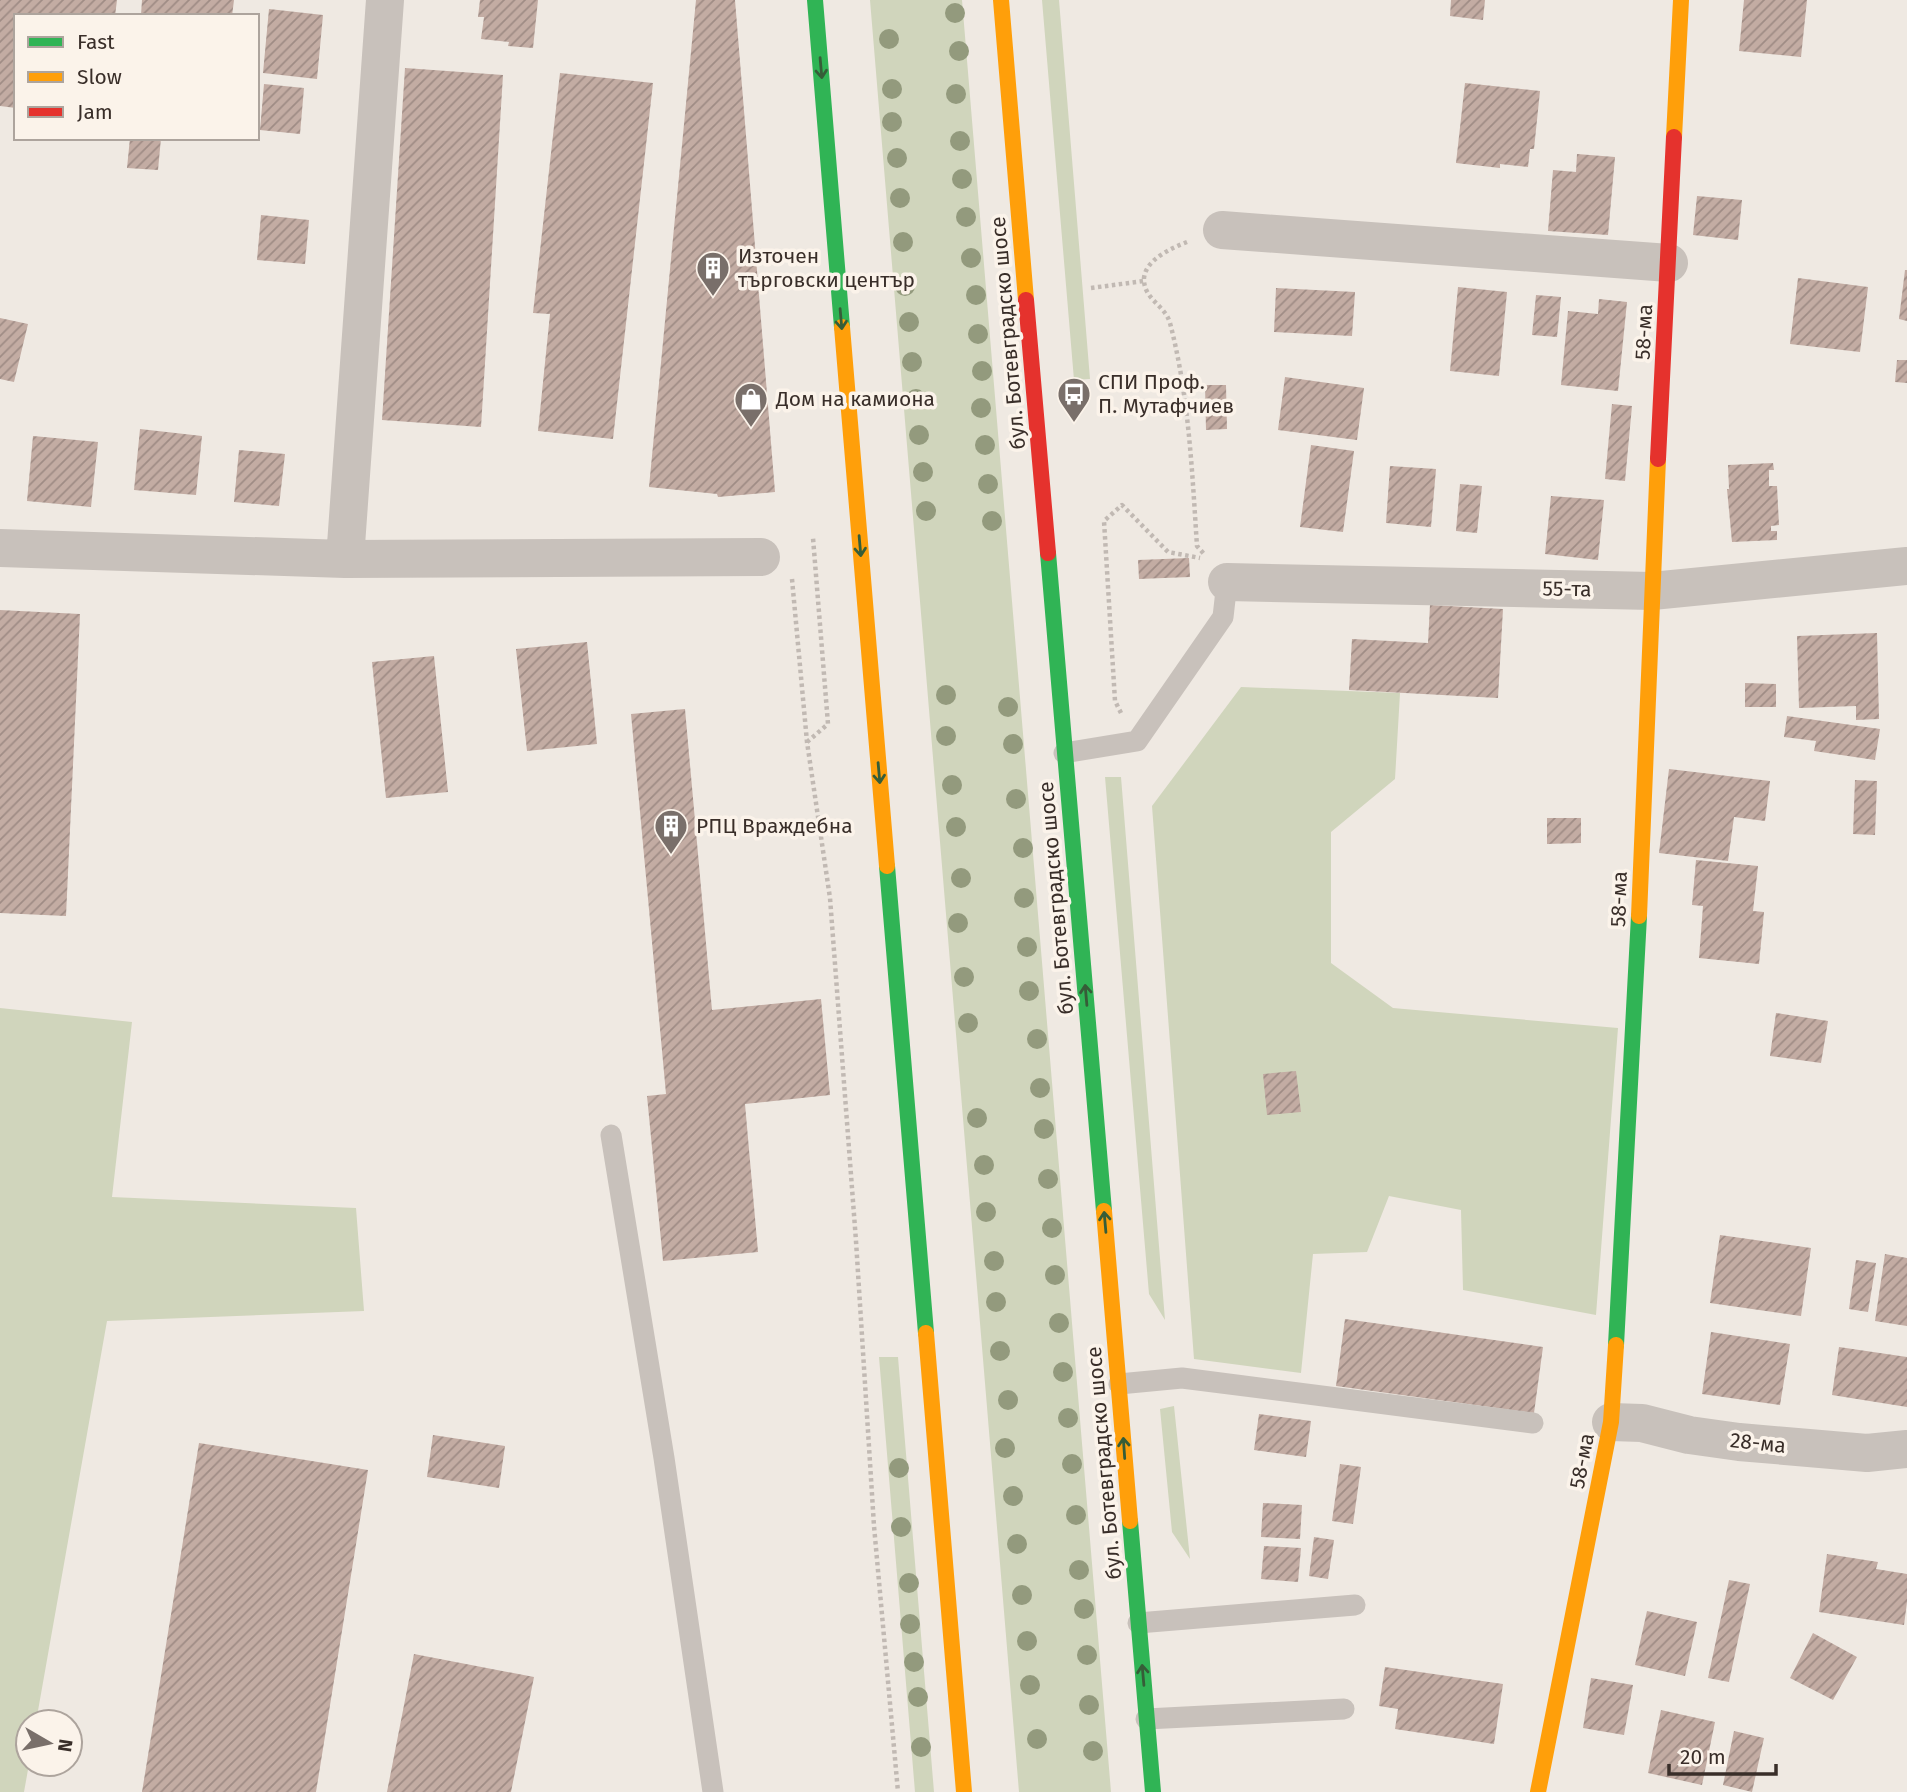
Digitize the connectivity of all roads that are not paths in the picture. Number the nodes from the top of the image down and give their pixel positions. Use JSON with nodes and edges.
{"nodes":[{"id":1,"x":385,"y":0,"type":"edge"},
{"id":2,"x":815,"y":0,"type":"edge"},
{"id":3,"x":1001,"y":0,"type":"edge"},
{"id":4,"x":1681,"y":0,"type":"edge"},
{"id":5,"x":1222,"y":230,"type":"road end"},
{"id":6,"x":1669,"y":263,"type":"junction"},
{"id":7,"x":0,"y":548,"type":"edge"},
{"id":8,"x":345,"y":559,"type":"junction"},
{"id":9,"x":776,"y":565,"type":"road end"},
{"id":10,"x":1907,"y":566,"type":"edge"},
{"id":11,"x":1227,"y":582,"type":"joint"},
{"id":12,"x":1652,"y":591,"type":"junction"},
{"id":13,"x":1065,"y":752,"type":"junction"},
{"id":14,"x":611,"y":1135,"type":"dead end"},
{"id":15,"x":1119,"y":1384,"type":"junction"},
{"id":16,"x":1611,"y":1422,"type":"junction"},
{"id":17,"x":1532,"y":1423,"type":"dead end"},
{"id":18,"x":1907,"y":1449,"type":"edge"},
{"id":19,"x":1355,"y":1605,"type":"dead end"},
{"id":20,"x":1138,"y":1623,"type":"junction"},
{"id":21,"x":1344,"y":1709,"type":"dead end"},
{"id":22,"x":1146,"y":1719,"type":"junction"},
{"id":23,"x":713,"y":1792,"type":"edge"},
{"id":24,"x":964,"y":1792,"type":"edge"},
{"id":25,"x":1153,"y":1792,"type":"edge"},
{"id":26,"x":1538,"y":1792,"type":"edge"}],
"edges":[{"from":1,"to":8,"type":"street"},
{"from":2,"to":24,"type":"main road","one_way":true},
{"from":3,"to":13,"type":"main road","name":"бул. Ботевградско шосе"},
{"from":4,"to":6,"type":"main road","name":"58-ма"},
{"from":5,"to":6,"type":"street"},
{"from":6,"to":12,"type":"main road","name":"58-ма"},
{"from":7,"to":8,"type":"street"},
{"from":8,"to":9,"type":"street"},
{"from":10,"to":12,"type":"street","name":"55-та"},
{"from":11,"to":12,"type":"street","name":"55-та"},
{"from":11,"to":13,"type":"lane"},
{"from":12,"to":16,"type":"main road","name":"58-ма"},
{"from":15,"to":13,"type":"main road","name":"бул. Ботевградско шосе","one_way":true},
{"from":14,"to":23,"type":"lane"},
{"from":15,"to":17,"type":"lane"},
{"from":20,"to":15,"type":"main road","name":"бул. Ботевградско шосе","one_way":true},
{"from":16,"to":18,"type":"street","name":"28-ма"},
{"from":16,"to":26,"type":"main road","name":"58-ма"},
{"from":19,"to":20,"type":"lane"},
{"from":22,"to":20,"type":"main road","name":"бул. Ботевградско шосе","one_way":true},
{"from":21,"to":22,"type":"lane"},
{"from":22,"to":25,"type":"main road","name":"бул. Ботевградско шосе"}]}
